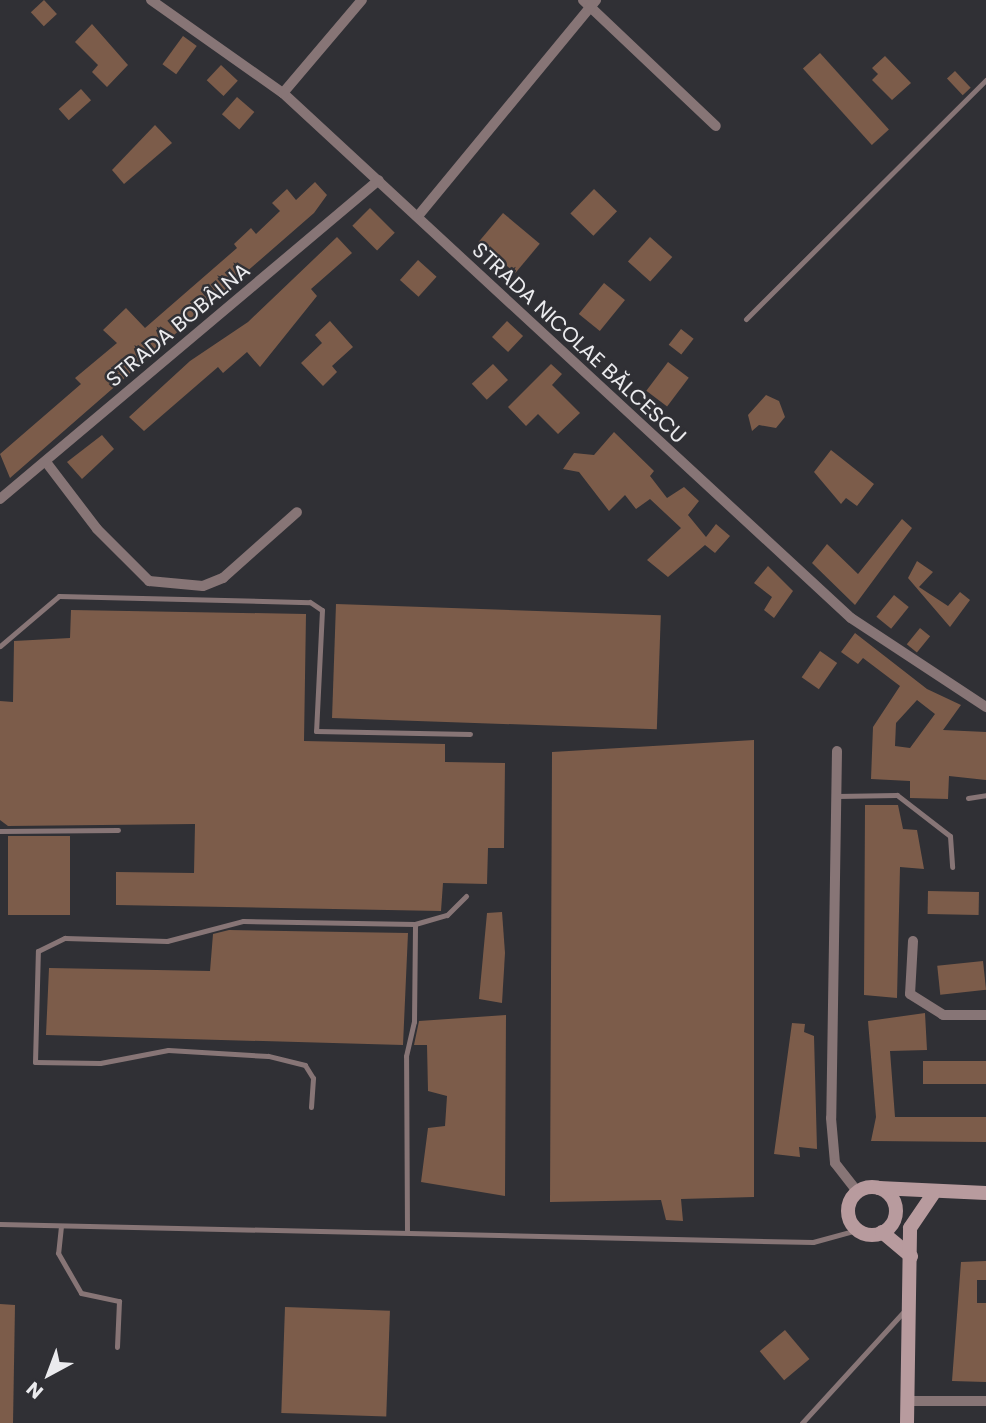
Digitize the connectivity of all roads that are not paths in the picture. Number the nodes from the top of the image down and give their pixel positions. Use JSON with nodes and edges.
{"nodes":[{"id":1,"x":151,"y":0,"type":"edge"},
{"id":2,"x":362,"y":0,"type":"edge"},
{"id":3,"x":590,"y":2,"type":"edge"},
{"id":4,"x":986,"y":80,"type":"edge"},
{"id":5,"x":283,"y":93,"type":"junction"},
{"id":6,"x":716,"y":126,"type":"dead end"},
{"id":7,"x":379,"y":180,"type":"junction"},
{"id":8,"x":418,"y":216,"type":"junction"},
{"id":9,"x":747,"y":319,"type":"dead end"},
{"id":10,"x":46,"y":462,"type":"junction"},
{"id":11,"x":0,"y":499,"type":"edge"},
{"id":12,"x":297,"y":512,"type":"dead end"},
{"id":13,"x":0,"y":646,"type":"edge"},
{"id":14,"x":986,"y":708,"type":"edge"},
{"id":15,"x":470,"y":734,"type":"dead end"},
{"id":16,"x":837,"y":751,"type":"dead end"},
{"id":17,"x":986,"y":795,"type":"edge"},
{"id":18,"x":837,"y":796,"type":"junction"},
{"id":19,"x":968,"y":798,"type":"dead end"},
{"id":20,"x":118,"y":830,"type":"dead end"},
{"id":21,"x":0,"y":831,"type":"edge"},
{"id":22,"x":952,"y":866,"type":"dead end"},
{"id":23,"x":466,"y":897,"type":"dead end"},
{"id":24,"x":415,"y":924,"type":"junction"},
{"id":25,"x":913,"y":941,"type":"dead end"},
{"id":26,"x":986,"y":1015,"type":"edge"},
{"id":27,"x":311,"y":1107,"type":"dead end"},
{"id":28,"x":878,"y":1188,"type":"junction"},
{"id":29,"x":857,"y":1191,"type":"junction"},
{"id":30,"x":986,"y":1193,"type":"edge"},
{"id":31,"x":933,"y":1194,"type":"junction"},
{"id":32,"x":0,"y":1216,"type":"edge"},
{"id":33,"x":894,"y":1220,"type":"junction"},
{"id":34,"x":1,"y":1224,"type":"edge"},
{"id":35,"x":61,"y":1226,"type":"junction"},
{"id":36,"x":857,"y":1230,"type":"junction"},
{"id":37,"x":407,"y":1232,"type":"junction"},
{"id":38,"x":882,"y":1232,"type":"junction"},
{"id":39,"x":910,"y":1237,"type":"junction"},
{"id":40,"x":911,"y":1256,"type":"junction"},
{"id":41,"x":910,"y":1305,"type":"junction"},
{"id":42,"x":117,"y":1347,"type":"dead end"},
{"id":43,"x":908,"y":1401,"type":"junction"},
{"id":44,"x":986,"y":1401,"type":"edge"},
{"id":45,"x":802,"y":1423,"type":"edge"},
{"id":46,"x":907,"y":1423,"type":"edge"}],
"edges":[{"from":1,"to":5,"type":"street","name":"STRADA NICOLAE BĂLCESCU"},
{"from":2,"to":5,"type":"street"},
{"from":3,"to":6,"type":"street"},
{"from":3,"to":8,"type":"street"},
{"from":4,"to":9,"type":"lane"},
{"from":5,"to":7,"type":"street","name":"STRADA NICOLAE BĂLCESCU"},
{"from":7,"to":8,"type":"street","name":"STRADA NICOLAE BĂLCESCU"},
{"from":7,"to":10,"type":"street","name":"STRADA BOBÂLNA"},
{"from":8,"to":14,"type":"street","name":"STRADA NICOLAE BĂLCESCU"},
{"from":10,"to":11,"type":"street","name":"STRADA BOBÂLNA"},
{"from":10,"to":12,"type":"street"},
{"from":13,"to":15,"type":"lane"},
{"from":16,"to":18,"type":"street"},
{"from":17,"to":19,"type":"lane"},
{"from":18,"to":22,"type":"lane"},
{"from":18,"to":29,"type":"street"},
{"from":20,"to":21,"type":"lane"},
{"from":23,"to":24,"type":"lane"},
{"from":24,"to":27,"type":"lane"},
{"from":24,"to":37,"type":"lane"},
{"from":25,"to":26,"type":"street"},
{"from":28,"to":29,"type":"main road"},
{"from":28,"to":31,"type":"main road"},
{"from":28,"to":33,"type":"main road"},
{"from":29,"to":36,"type":"main road"},
{"from":30,"to":31,"type":"main road"},
{"from":31,"to":33,"type":"main road"},
{"from":31,"to":39,"type":"main road"},
{"from":32,"to":34,"type":"lane"},
{"from":33,"to":38,"type":"main road"},
{"from":33,"to":39,"type":"main road"},
{"from":34,"to":35,"type":"lane"},
{"from":35,"to":37,"type":"lane"},
{"from":35,"to":42,"type":"lane"},
{"from":36,"to":37,"type":"lane"},
{"from":36,"to":38,"type":"main road"},
{"from":38,"to":40,"type":"main road"},
{"from":39,"to":40,"type":"main road"},
{"from":40,"to":41,"type":"main road"},
{"from":41,"to":43,"type":"main road"},
{"from":41,"to":45,"type":"lane"},
{"from":43,"to":44,"type":"street"},
{"from":43,"to":46,"type":"main road"}]}
